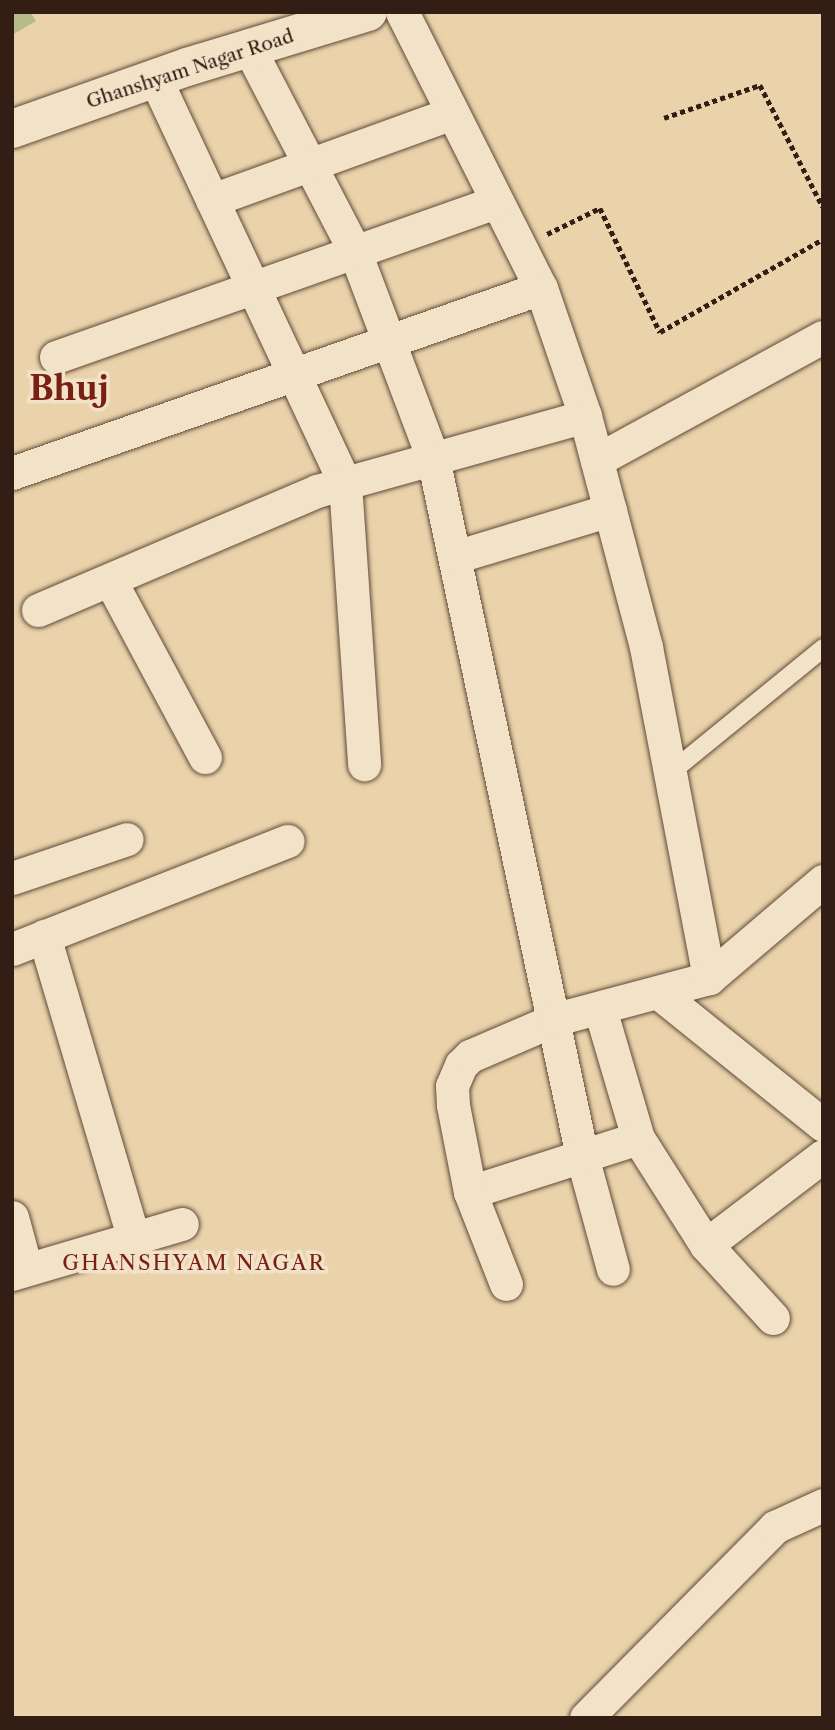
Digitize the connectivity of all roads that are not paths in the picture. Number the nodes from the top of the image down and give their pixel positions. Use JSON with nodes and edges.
{"nodes":[{"id":1,"x":368,"y":12,"type":"edge"},
{"id":2,"x":402,"y":12,"type":"edge"},
{"id":3,"x":249,"y":48,"type":"junction"},
{"id":4,"x":155,"y":79,"type":"junction"},
{"id":5,"x":452,"y":113,"type":"junction"},
{"id":6,"x":12,"y":129,"type":"edge"},
{"id":7,"x":311,"y":164,"type":"junction"},
{"id":8,"x":212,"y":200,"type":"junction"},
{"id":9,"x":497,"y":202,"type":"junction"},
{"id":10,"x":355,"y":252,"type":"junction"},
{"id":11,"x":253,"y":287,"type":"junction"},
{"id":12,"x":541,"y":288,"type":"junction"},
{"id":13,"x":823,"y":337,"type":"edge"},
{"id":14,"x":392,"y":341,"type":"junction"},
{"id":15,"x":56,"y":357,"type":"dead end"},
{"id":16,"x":295,"y":376,"type":"junction"},
{"id":17,"x":585,"y":416,"type":"junction"},
{"id":18,"x":433,"y":458,"type":"junction"},
{"id":19,"x":597,"y":460,"type":"junction"},
{"id":20,"x":12,"y":473,"type":"edge"},
{"id":21,"x":345,"y":483,"type":"junction"},
{"id":22,"x":610,"y":510,"type":"junction"},
{"id":23,"x":455,"y":557,"type":"junction"},
{"id":24,"x":110,"y":580,"type":"junction"},
{"id":25,"x":38,"y":610,"type":"dead end"},
{"id":26,"x":823,"y":648,"type":"edge"},
{"id":27,"x":205,"y":757,"type":"dead end"},
{"id":28,"x":364,"y":764,"type":"dead end"},
{"id":29,"x":670,"y":773,"type":"junction"},
{"id":30,"x":127,"y":839,"type":"dead end"},
{"id":31,"x":288,"y":841,"type":"dead end"},
{"id":32,"x":12,"y":878,"type":"edge"},
{"id":33,"x":823,"y":881,"type":"edge"},
{"id":34,"x":44,"y":936,"type":"junction"},
{"id":35,"x":12,"y":949,"type":"edge"},
{"id":36,"x":709,"y":978,"type":"junction"},
{"id":37,"x":660,"y":994,"type":"junction"},
{"id":38,"x":600,"y":1009,"type":"junction"},
{"id":39,"x":556,"y":1019,"type":"junction"},
{"id":40,"x":823,"y":1125,"type":"edge"},
{"id":41,"x":638,"y":1138,"type":"junction"},
{"id":42,"x":582,"y":1156,"type":"junction"},
{"id":43,"x":823,"y":1156,"type":"edge"},
{"id":44,"x":470,"y":1192,"type":"junction"},
{"id":45,"x":12,"y":1217,"type":"edge"},
{"id":46,"x":182,"y":1224,"type":"dead end"},
{"id":47,"x":133,"y":1236,"type":"junction"},
{"id":48,"x":706,"y":1245,"type":"junction"},
{"id":49,"x":613,"y":1269,"type":"dead end"},
{"id":50,"x":19,"y":1272,"type":"edge"},
{"id":51,"x":506,"y":1284,"type":"dead end"},
{"id":52,"x":773,"y":1318,"type":"dead end"},
{"id":53,"x":823,"y":1504,"type":"edge"},
{"id":54,"x":586,"y":1718,"type":"edge"}],
"edges":[{"from":1,"to":3,"type":"street","name":"Ghanshyam Nagar Road"},
{"from":2,"to":5,"type":"street"},
{"from":3,"to":4,"type":"street","name":"Ghanshyam Nagar Road"},
{"from":3,"to":7,"type":"street"},
{"from":4,"to":6,"type":"street","name":"Ghanshyam Nagar Road"},
{"from":4,"to":8,"type":"street"},
{"from":5,"to":7,"type":"street"},
{"from":5,"to":9,"type":"street"},
{"from":7,"to":8,"type":"street"},
{"from":7,"to":10,"type":"street"},
{"from":8,"to":11,"type":"street"},
{"from":9,"to":10,"type":"street"},
{"from":9,"to":12,"type":"street"},
{"from":10,"to":11,"type":"street"},
{"from":10,"to":14,"type":"street"},
{"from":11,"to":15,"type":"street"},
{"from":11,"to":16,"type":"street"},
{"from":12,"to":14,"type":"street"},
{"from":12,"to":17,"type":"street"},
{"from":13,"to":19,"type":"street"},
{"from":14,"to":16,"type":"street"},
{"from":14,"to":18,"type":"street"},
{"from":16,"to":20,"type":"street"},
{"from":16,"to":21,"type":"street"},
{"from":17,"to":18,"type":"street"},
{"from":17,"to":19,"type":"street"},
{"from":18,"to":21,"type":"street"},
{"from":18,"to":23,"type":"street"},
{"from":19,"to":22,"type":"street"},
{"from":21,"to":24,"type":"street"},
{"from":21,"to":28,"type":"street"},
{"from":22,"to":23,"type":"street"},
{"from":22,"to":29,"type":"street"},
{"from":23,"to":39,"type":"street"},
{"from":24,"to":25,"type":"street"},
{"from":24,"to":27,"type":"street"},
{"from":26,"to":29,"type":"lane"},
{"from":29,"to":36,"type":"street"},
{"from":30,"to":32,"type":"street"},
{"from":31,"to":34,"type":"street"},
{"from":33,"to":36,"type":"street"},
{"from":34,"to":35,"type":"street"},
{"from":34,"to":47,"type":"street"},
{"from":36,"to":37,"type":"street"},
{"from":37,"to":38,"type":"street"},
{"from":37,"to":40,"type":"street"},
{"from":38,"to":39,"type":"street"},
{"from":38,"to":41,"type":"street"},
{"from":39,"to":42,"type":"street"},
{"from":39,"to":44,"type":"street"},
{"from":41,"to":42,"type":"street"},
{"from":41,"to":48,"type":"street"},
{"from":42,"to":44,"type":"street"},
{"from":42,"to":49,"type":"street"},
{"from":43,"to":48,"type":"street"},
{"from":44,"to":51,"type":"street"},
{"from":45,"to":50,"type":"street"},
{"from":46,"to":47,"type":"street"},
{"from":47,"to":50,"type":"street"},
{"from":48,"to":52,"type":"street"},
{"from":53,"to":54,"type":"street"}]}
